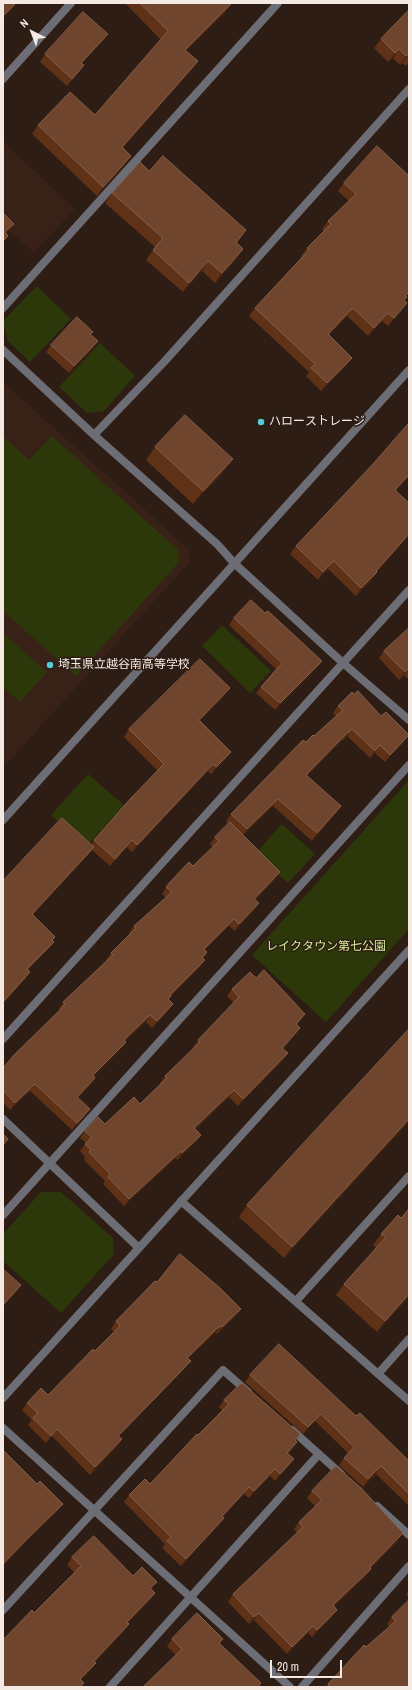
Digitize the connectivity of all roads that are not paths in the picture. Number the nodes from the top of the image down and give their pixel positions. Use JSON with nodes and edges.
{"nodes":[{"id":1,"x":71,"y":3,"type":"edge"},
{"id":2,"x":278,"y":3,"type":"edge"},
{"id":3,"x":3,"y":79,"type":"edge"},
{"id":4,"x":409,"y":89,"type":"edge"},
{"id":5,"x":3,"y":308,"type":"edge"},
{"id":6,"x":3,"y":350,"type":"edge"},
{"id":7,"x":409,"y":370,"type":"edge"},
{"id":8,"x":94,"y":435,"type":"junction"},
{"id":9,"x":234,"y":563,"type":"junction"},
{"id":10,"x":409,"y":590,"type":"edge"},
{"id":11,"x":343,"y":663,"type":"junction"},
{"id":12,"x":409,"y":720,"type":"edge"},
{"id":13,"x":409,"y":766,"type":"edge"},
{"id":14,"x":3,"y":820,"type":"edge"},
{"id":15,"x":409,"y":950,"type":"edge"},
{"id":16,"x":3,"y":1039,"type":"edge"},
{"id":17,"x":3,"y":1120,"type":"edge"},
{"id":18,"x":49,"y":1163,"type":"junction"},
{"id":19,"x":409,"y":1176,"type":"edge"},
{"id":20,"x":181,"y":1201,"type":"junction"},
{"id":21,"x":3,"y":1215,"type":"edge"},
{"id":22,"x":139,"y":1248,"type":"junction"},
{"id":23,"x":296,"y":1301,"type":"junction"},
{"id":24,"x":409,"y":1339,"type":"edge"},
{"id":25,"x":378,"y":1374,"type":"junction"},
{"id":26,"x":253,"y":1396,"type":"edge"},
{"id":27,"x":3,"y":1398,"type":"edge"},
{"id":28,"x":409,"y":1401,"type":"edge"},
{"id":29,"x":283,"y":1422,"type":"edge"},
{"id":30,"x":3,"y":1428,"type":"edge"},
{"id":31,"x":319,"y":1454,"type":"junction"},
{"id":32,"x":347,"y":1479,"type":"edge"},
{"id":33,"x":370,"y":1500,"type":"edge"},
{"id":34,"x":94,"y":1511,"type":"junction"},
{"id":35,"x":409,"y":1535,"type":"edge"},
{"id":36,"x":409,"y":1566,"type":"edge"},
{"id":37,"x":191,"y":1599,"type":"junction"},
{"id":38,"x":3,"y":1610,"type":"edge"},
{"id":39,"x":110,"y":1687,"type":"edge"},
{"id":40,"x":290,"y":1687,"type":"edge"},
{"id":41,"x":302,"y":1687,"type":"edge"}],
"edges":[{"from":1,"to":3,"type":"street"},
{"from":2,"to":5,"type":"street"},
{"from":4,"to":8,"type":"street"},
{"from":6,"to":8,"type":"street"},
{"from":7,"to":9,"type":"street"},
{"from":8,"to":9,"type":"street"},
{"from":9,"to":11,"type":"street"},
{"from":9,"to":14,"type":"street"},
{"from":10,"to":11,"type":"street"},
{"from":11,"to":12,"type":"street"},
{"from":11,"to":16,"type":"street"},
{"from":13,"to":18,"type":"street"},
{"from":15,"to":20,"type":"street"},
{"from":17,"to":18,"type":"street"},
{"from":18,"to":21,"type":"street"},
{"from":18,"to":22,"type":"street"},
{"from":19,"to":23,"type":"street"},
{"from":20,"to":22,"type":"street"},
{"from":20,"to":23,"type":"street"},
{"from":22,"to":27,"type":"street"},
{"from":23,"to":25,"type":"street"},
{"from":24,"to":25,"type":"street"},
{"from":25,"to":28,"type":"street"},
{"from":26,"to":34,"type":"street"},
{"from":29,"to":31,"type":"street"},
{"from":30,"to":34,"type":"street"},
{"from":31,"to":32,"type":"street"},
{"from":31,"to":37,"type":"street"},
{"from":33,"to":35,"type":"street"},
{"from":34,"to":37,"type":"street"},
{"from":34,"to":38,"type":"street"},
{"from":36,"to":41,"type":"street"},
{"from":37,"to":39,"type":"street"},
{"from":37,"to":40,"type":"street"}]}
